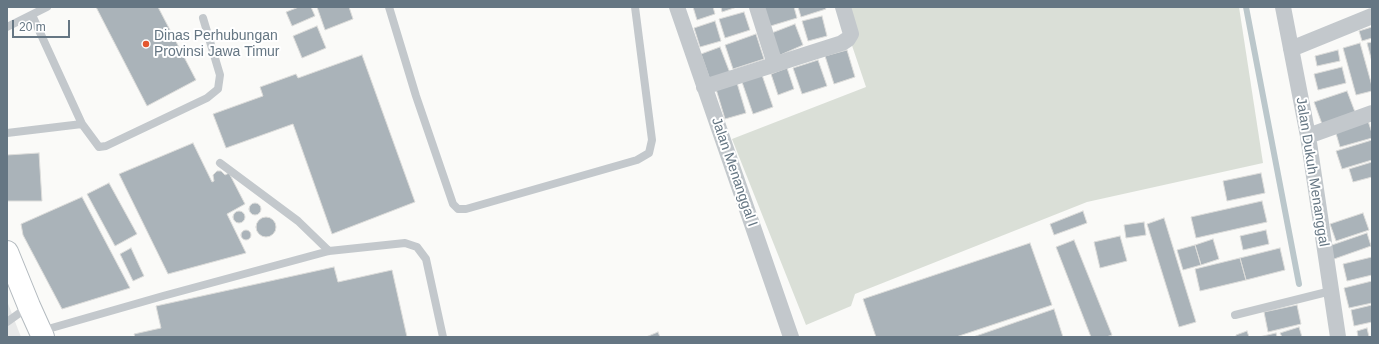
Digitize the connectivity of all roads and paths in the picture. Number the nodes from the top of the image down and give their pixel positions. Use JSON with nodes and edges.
{"nodes":[{"id":1,"x":47,"y":7,"type":"edge"},
{"id":2,"x":389,"y":7,"type":"edge"},
{"id":3,"x":635,"y":7,"type":"edge"},
{"id":4,"x":677,"y":7,"type":"edge"},
{"id":5,"x":757,"y":7,"type":"edge"},
{"id":6,"x":843,"y":7,"type":"edge"},
{"id":7,"x":1283,"y":7,"type":"edge"},
{"id":8,"x":32,"y":15,"type":"junction"},
{"id":9,"x":1372,"y":16,"type":"edge"},
{"id":10,"x":203,"y":18,"type":"dead end"},
{"id":11,"x":7,"y":27,"type":"edge"},
{"id":12,"x":1291,"y":49,"type":"junction"},
{"id":13,"x":776,"y":64,"type":"junction"},
{"id":14,"x":704,"y":87,"type":"junction"},
{"id":15,"x":1372,"y":113,"type":"edge"},
{"id":16,"x":82,"y":124,"type":"junction"},
{"id":17,"x":7,"y":133,"type":"edge"},
{"id":18,"x":1308,"y":136,"type":"junction"},
{"id":19,"x":220,"y":163,"type":"dead end"},
{"id":20,"x":329,"y":251,"type":"junction"},
{"id":21,"x":7,"y":252,"type":"edge"},
{"id":22,"x":1331,"y":291,"type":"junction"},
{"id":23,"x":29,"y":306,"type":"junction"},
{"id":24,"x":1235,"y":315,"type":"dead end"},
{"id":25,"x":7,"y":322,"type":"edge"},
{"id":26,"x":42,"y":334,"type":"edge"},
{"id":27,"x":444,"y":337,"type":"edge"},
{"id":28,"x":791,"y":337,"type":"edge"},
{"id":29,"x":1338,"y":337,"type":"edge"}],
"edges":[{"from":1,"to":8,"type":"lane"},
{"from":2,"to":3,"type":"lane"},
{"from":4,"to":14,"type":"street","name":"Jalan Menanggal I"},
{"from":5,"to":13,"type":"street"},
{"from":6,"to":13,"type":"street"},
{"from":7,"to":12,"type":"street","name":"Jalan Dukuh Menanggal"},
{"from":8,"to":11,"type":"lane"},
{"from":8,"to":16,"type":"lane"},
{"from":9,"to":12,"type":"street"},
{"from":10,"to":16,"type":"lane"},
{"from":12,"to":18,"type":"street","name":"Jalan Dukuh Menanggal"},
{"from":13,"to":14,"type":"street"},
{"from":14,"to":28,"type":"street","name":"Jalan Menanggal I"},
{"from":15,"to":18,"type":"street"},
{"from":16,"to":17,"type":"lane"},
{"from":18,"to":22,"type":"street","name":"Jalan Dukuh Menanggal"},
{"from":19,"to":20,"type":"lane"},
{"from":20,"to":26,"type":"lane"},
{"from":20,"to":27,"type":"lane"},
{"from":21,"to":23,"type":"street"},
{"from":22,"to":24,"type":"lane"},
{"from":22,"to":29,"type":"street","name":"Jalan Dukuh Menanggal"},
{"from":23,"to":25,"type":"lane"},
{"from":23,"to":26,"type":"street"}]}
